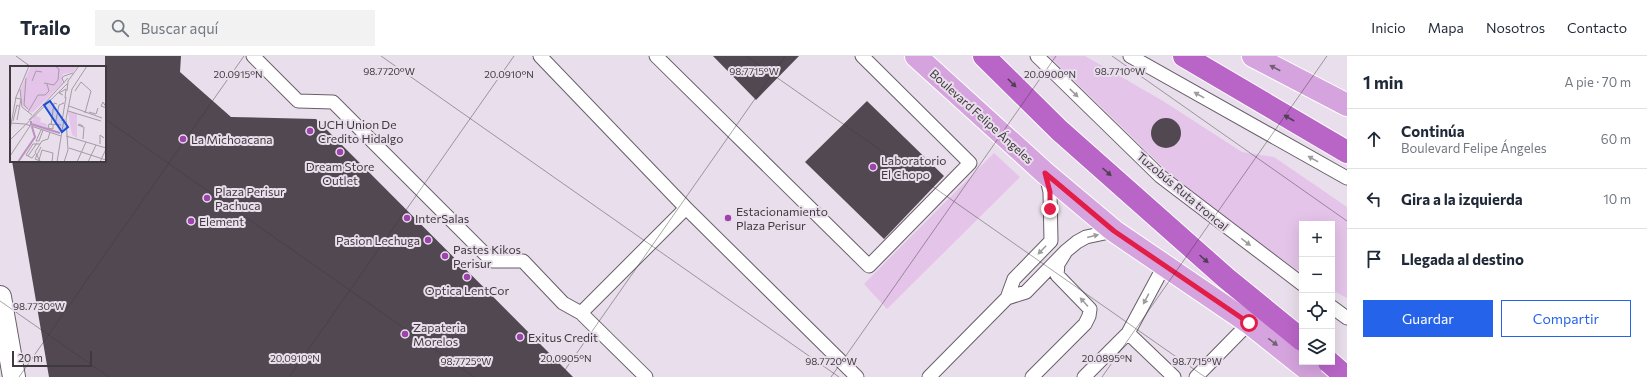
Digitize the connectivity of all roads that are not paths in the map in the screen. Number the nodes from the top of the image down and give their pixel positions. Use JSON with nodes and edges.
{"nodes":[{"id":1,"x":253,"y":56,"type":"edge"},
{"id":2,"x":540,"y":56,"type":"edge"},
{"id":3,"x":656,"y":56,"type":"edge"},
{"id":4,"x":862,"y":56,"type":"edge"},
{"id":5,"x":916,"y":56,"type":"edge"},
{"id":6,"x":984,"y":56,"type":"edge"},
{"id":7,"x":1036,"y":56,"type":"edge"},
{"id":8,"x":1130,"y":56,"type":"edge"},
{"id":9,"x":1184,"y":56,"type":"edge"},
{"id":10,"x":1253,"y":56,"type":"edge"},
{"id":11,"x":1347,"y":105,"type":"edge"},
{"id":12,"x":1347,"y":152,"type":"edge"},
{"id":13,"x":1045,"y":173,"type":"junction"},
{"id":14,"x":1347,"y":178,"type":"edge"},
{"id":15,"x":686,"y":208,"type":"junction"},
{"id":16,"x":1114,"y":231,"type":"junction"},
{"id":17,"x":1066,"y":251,"type":"junction"},
{"id":18,"x":1164,"y":266,"type":"junction"},
{"id":19,"x":1299,"y":282,"type":"edge"},
{"id":20,"x":0,"y":296,"type":"edge"},
{"id":21,"x":1007,"y":298,"type":"junction"},
{"id":22,"x":1335,"y":309,"type":"edge"},
{"id":23,"x":581,"y":313,"type":"junction"},
{"id":24,"x":1347,"y":318,"type":"edge"},
{"id":25,"x":1249,"y":323,"type":"junction"},
{"id":26,"x":1128,"y":333,"type":"junction"},
{"id":27,"x":1299,"y":338,"type":"edge"},
{"id":28,"x":1332,"y":365,"type":"edge"},
{"id":29,"x":1347,"y":373,"type":"edge"},
{"id":30,"x":14,"y":377,"type":"edge"},
{"id":31,"x":646,"y":377,"type":"edge"},
{"id":32,"x":858,"y":377,"type":"edge"},
{"id":33,"x":929,"y":377,"type":"edge"},
{"id":34,"x":1032,"y":377,"type":"edge"},
{"id":35,"x":1084,"y":377,"type":"edge"},
{"id":36,"x":1174,"y":377,"type":"edge"},
{"id":37,"x":1196,"y":377,"type":"edge"},
{"id":38,"x":1317,"y":377,"type":"edge"},
{"id":39,"x":1341,"y":377,"type":"edge"},
{"id":40,"x":1346,"y":377,"type":"edge"}],
"edges":[{"from":1,"to":23,"type":"lane"},
{"from":2,"to":15,"type":"lane"},
{"from":3,"to":4,"type":"lane"},
{"from":5,"to":13,"type":"main road","name":"Boulevard Felipe Ángeles"},
{"from":6,"to":27,"type":"highway","one_way":true},
{"from":7,"to":19,"type":"lane","name":"Tuzobús Ruta troncal","one_way":true},
{"from":14,"to":8,"type":"lane","one_way":true},
{"from":12,"to":9,"type":"highway","one_way":true},
{"from":11,"to":10,"type":"main road","one_way":true},
{"from":13,"to":16,"type":"main road","name":"Boulevard Felipe Ángeles"},
{"from":13,"to":21,"type":"lane","one_way":true},
{"from":15,"to":23,"type":"lane"},
{"from":15,"to":32,"type":"lane"},
{"from":17,"to":16,"type":"lane","one_way":true},
{"from":16,"to":18,"type":"main road","name":"Boulevard Felipe Ángeles"},
{"from":17,"to":21,"type":"lane"},
{"from":34,"to":17,"type":"lane","one_way":true},
{"from":18,"to":25,"type":"main road","name":"Boulevard Felipe Ángeles"},
{"from":18,"to":26,"type":"lane","one_way":true},
{"from":20,"to":30,"type":"street"},
{"from":21,"to":33,"type":"lane"},
{"from":22,"to":24,"type":"lane"},
{"from":23,"to":31,"type":"lane"},
{"from":25,"to":37,"type":"lane"},
{"from":25,"to":38,"type":"main road","name":"Boulevard Felipe Ángeles","one_way":true},
{"from":26,"to":35,"type":"lane"},
{"from":26,"to":36,"type":"lane"},
{"from":28,"to":40,"type":"highway","bridge":true},
{"from":29,"to":39,"type":"main road"}]}
